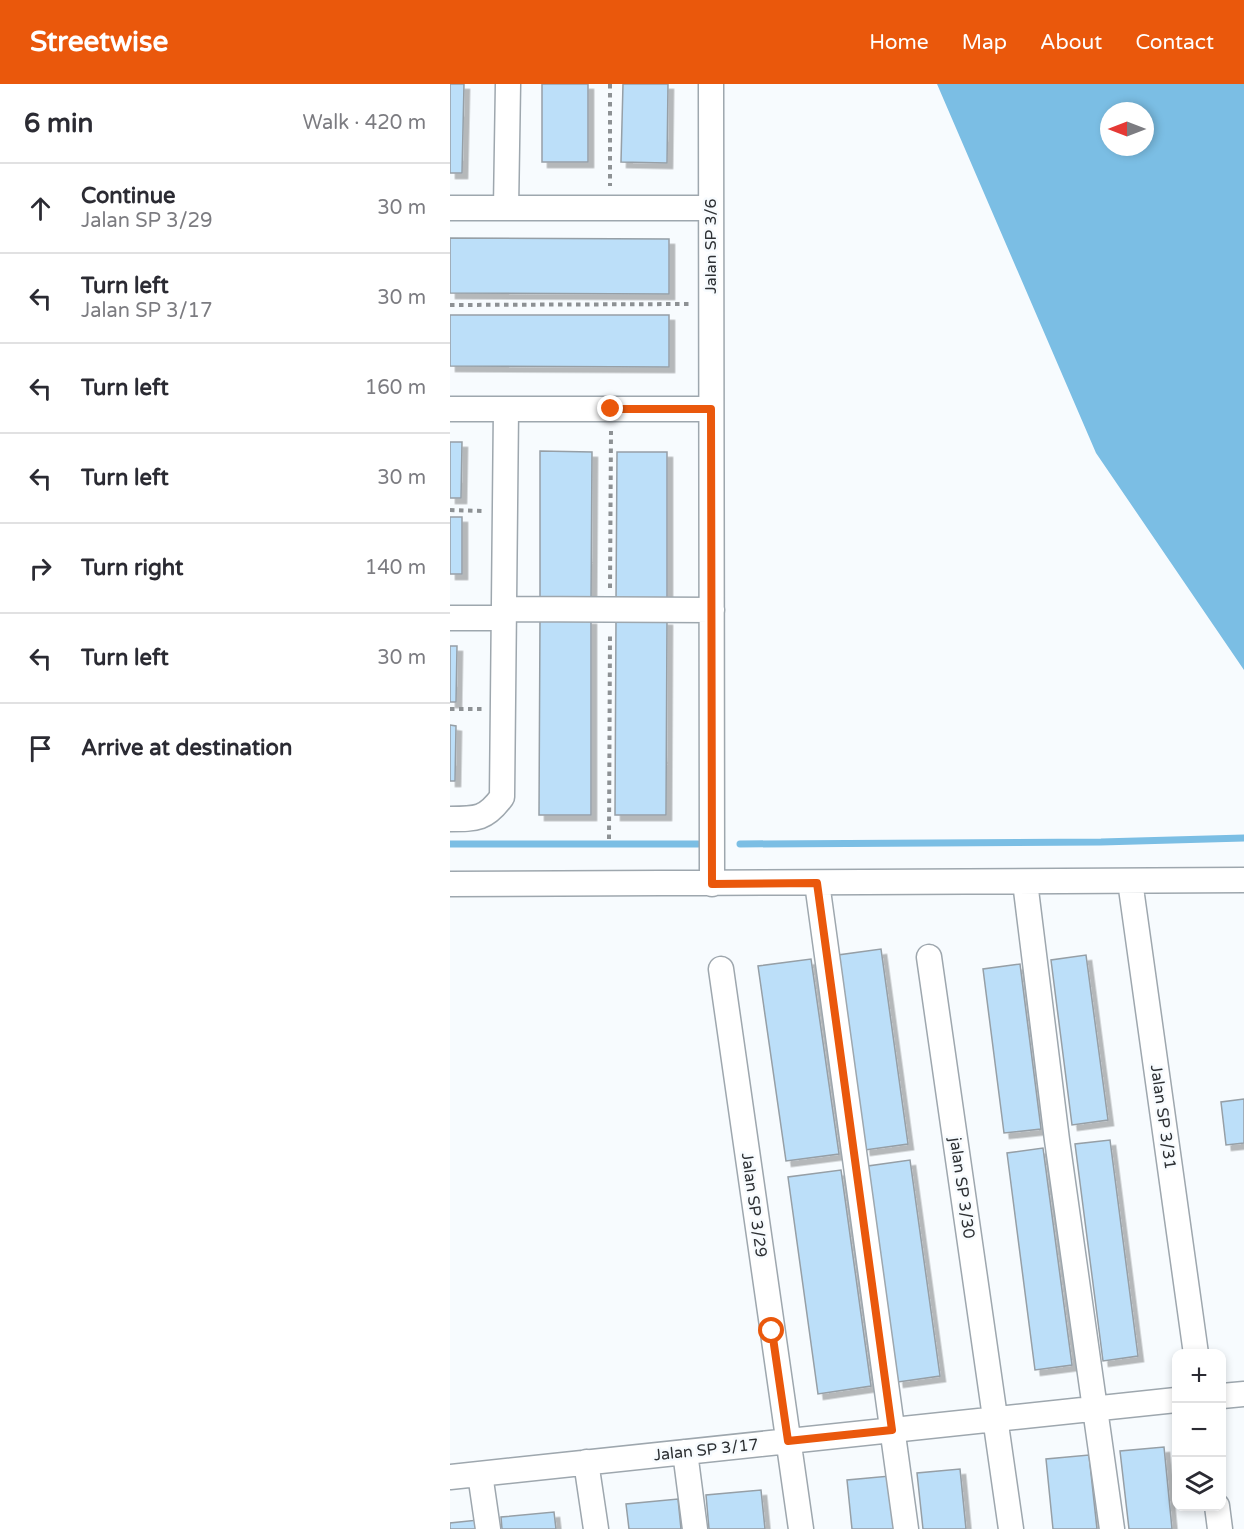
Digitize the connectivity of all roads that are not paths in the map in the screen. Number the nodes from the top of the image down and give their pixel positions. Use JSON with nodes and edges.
{"nodes":[{"id":1,"x":508,"y":84,"type":"edge"},
{"id":2,"x":711,"y":84,"type":"edge"},
{"id":3,"x":450,"y":208,"type":"edge"},
{"id":4,"x":506,"y":208,"type":"junction"},
{"id":5,"x":711,"y":208,"type":"junction"},
{"id":6,"x":450,"y":409,"type":"edge"},
{"id":7,"x":506,"y":409,"type":"junction"},
{"id":8,"x":711,"y":409,"type":"junction"},
{"id":9,"x":712,"y":610,"type":"junction"},
{"id":10,"x":504,"y":614,"type":"junction"},
{"id":11,"x":450,"y":618,"type":"edge"},
{"id":12,"x":450,"y":819,"type":"edge"},
{"id":13,"x":1244,"y":880,"type":"edge"},
{"id":14,"x":1130,"y":881,"type":"junction"},
{"id":15,"x":1025,"y":882,"type":"junction"},
{"id":16,"x":817,"y":883,"type":"junction"},
{"id":17,"x":450,"y":884,"type":"edge"},
{"id":18,"x":712,"y":884,"type":"junction"},
{"id":19,"x":929,"y":957,"type":"dead end"},
{"id":20,"x":721,"y":969,"type":"dead end"},
{"id":21,"x":1195,"y":1349,"type":"edge"},
{"id":22,"x":1244,"y":1394,"type":"edge"},
{"id":23,"x":1226,"y":1396,"type":"edge"},
{"id":24,"x":1172,"y":1400,"type":"edge"},
{"id":25,"x":1095,"y":1409,"type":"junction"},
{"id":26,"x":996,"y":1419,"type":"junction"},
{"id":27,"x":892,"y":1430,"type":"junction"},
{"id":28,"x":788,"y":1441,"type":"junction"},
{"id":29,"x":685,"y":1452,"type":"junction"},
{"id":30,"x":586,"y":1462,"type":"junction"},
{"id":31,"x":480,"y":1474,"type":"junction"},
{"id":32,"x":450,"y":1477,"type":"edge"},
{"id":33,"x":1218,"y":1511,"type":"edge"},
{"id":34,"x":488,"y":1529,"type":"edge"},
{"id":35,"x":596,"y":1529,"type":"edge"},
{"id":36,"x":695,"y":1529,"type":"edge"},
{"id":37,"x":801,"y":1529,"type":"edge"},
{"id":38,"x":906,"y":1529,"type":"edge"},
{"id":39,"x":1011,"y":1529,"type":"edge"},
{"id":40,"x":1112,"y":1529,"type":"edge"},
{"id":41,"x":1220,"y":1529,"type":"edge"}],
"edges":[{"from":1,"to":4,"type":"street"},
{"from":2,"to":5,"type":"street","name":"Jalan SP 3/6"},
{"from":3,"to":4,"type":"street"},
{"from":4,"to":5,"type":"street"},
{"from":5,"to":8,"type":"street","name":"Jalan SP 3/6"},
{"from":6,"to":7,"type":"street"},
{"from":7,"to":8,"type":"street"},
{"from":7,"to":10,"type":"street"},
{"from":8,"to":9,"type":"street","name":"Jalan SP 3/6"},
{"from":9,"to":10,"type":"street"},
{"from":9,"to":18,"type":"street","name":"Jalan SP 3/6"},
{"from":10,"to":11,"type":"street"},
{"from":10,"to":12,"type":"street"},
{"from":13,"to":14,"type":"street"},
{"from":14,"to":15,"type":"street"},
{"from":14,"to":21,"type":"street","name":"Jalan SP 3/31"},
{"from":15,"to":16,"type":"street"},
{"from":15,"to":25,"type":"street"},
{"from":16,"to":18,"type":"street"},
{"from":16,"to":27,"type":"street"},
{"from":17,"to":18,"type":"street"},
{"from":19,"to":26,"type":"street","name":"jalan SP 3/30"},
{"from":20,"to":28,"type":"street","name":"Jalan SP 3/29"},
{"from":22,"to":23,"type":"street"},
{"from":24,"to":25,"type":"street","name":"Jalan SP 3/17"},
{"from":25,"to":26,"type":"street","name":"Jalan SP 3/17"},
{"from":25,"to":40,"type":"street"},
{"from":26,"to":27,"type":"street","name":"Jalan SP 3/17"},
{"from":26,"to":39,"type":"street","name":"jalan SP 3/30"},
{"from":27,"to":28,"type":"street","name":"Jalan SP 3/17"},
{"from":27,"to":38,"type":"street"},
{"from":28,"to":29,"type":"street","name":"Jalan SP 3/17"},
{"from":28,"to":37,"type":"street","name":"Jalan SP 3/29"},
{"from":29,"to":30,"type":"street","name":"Jalan SP 3/17"},
{"from":29,"to":36,"type":"street"},
{"from":30,"to":31,"type":"street","name":"Jalan SP 3/17"},
{"from":30,"to":35,"type":"street"},
{"from":31,"to":32,"type":"street","name":"Jalan SP 3/17"},
{"from":31,"to":34,"type":"street"},
{"from":33,"to":41,"type":"street"}]}
